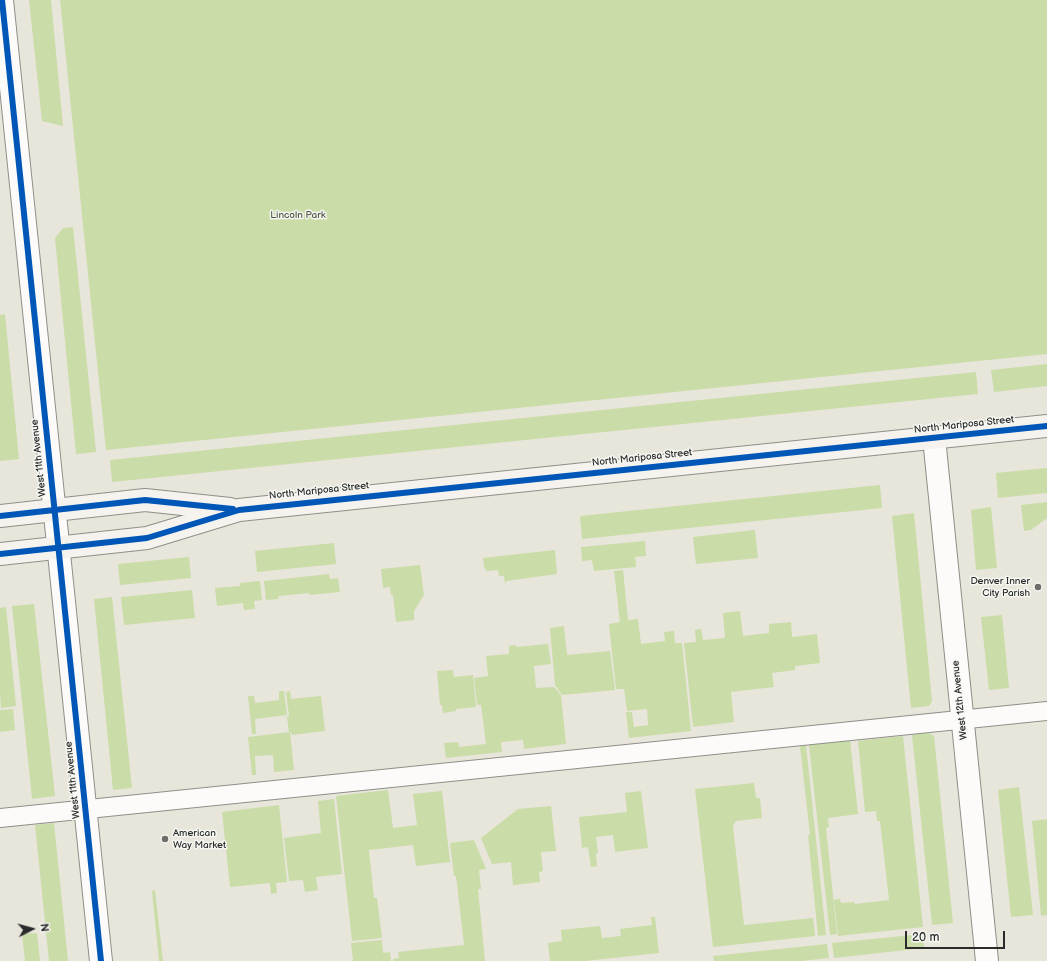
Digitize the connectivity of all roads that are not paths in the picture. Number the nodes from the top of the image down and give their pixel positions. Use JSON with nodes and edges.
{"nodes":[{"id":1,"x":2,"y":0,"type":"edge"},
{"id":2,"x":1047,"y":426,"type":"edge"},
{"id":3,"x":934,"y":438,"type":"junction"},
{"id":4,"x":55,"y":510,"type":"junction"},
{"id":5,"x":238,"y":510,"type":"junction"},
{"id":6,"x":0,"y":516,"type":"edge"},
{"id":7,"x":59,"y":548,"type":"junction"},
{"id":8,"x":0,"y":554,"type":"edge"},
{"id":9,"x":1047,"y":711,"type":"edge"},
{"id":10,"x":962,"y":720,"type":"junction"},
{"id":11,"x":86,"y":810,"type":"junction"},
{"id":12,"x":0,"y":818,"type":"edge"},
{"id":13,"x":102,"y":961,"type":"edge"},
{"id":14,"x":987,"y":961,"type":"edge"}],
"edges":[{"from":1,"to":4,"type":"street","name":"West 11th Avenue"},
{"from":2,"to":3,"type":"street","name":"North Mariposa Street"},
{"from":3,"to":5,"type":"street","name":"North Mariposa Street"},
{"from":3,"to":10,"type":"street","name":"West 12th Avenue"},
{"from":4,"to":5,"type":"street","name":"North Mariposa Street"},
{"from":4,"to":6,"type":"street","name":"North Mariposa Street"},
{"from":4,"to":7,"type":"street","name":"West 11th Avenue"},
{"from":5,"to":7,"type":"street","name":"North Mariposa Street"},
{"from":7,"to":8,"type":"street","name":"North Mariposa Street"},
{"from":7,"to":11,"type":"street","name":"West 11th Avenue"},
{"from":9,"to":10,"type":"lane"},
{"from":10,"to":11,"type":"lane"},
{"from":10,"to":14,"type":"street","name":"West 12th Avenue"},
{"from":11,"to":12,"type":"lane"},
{"from":11,"to":13,"type":"street","name":"West 11th Avenue"}]}
